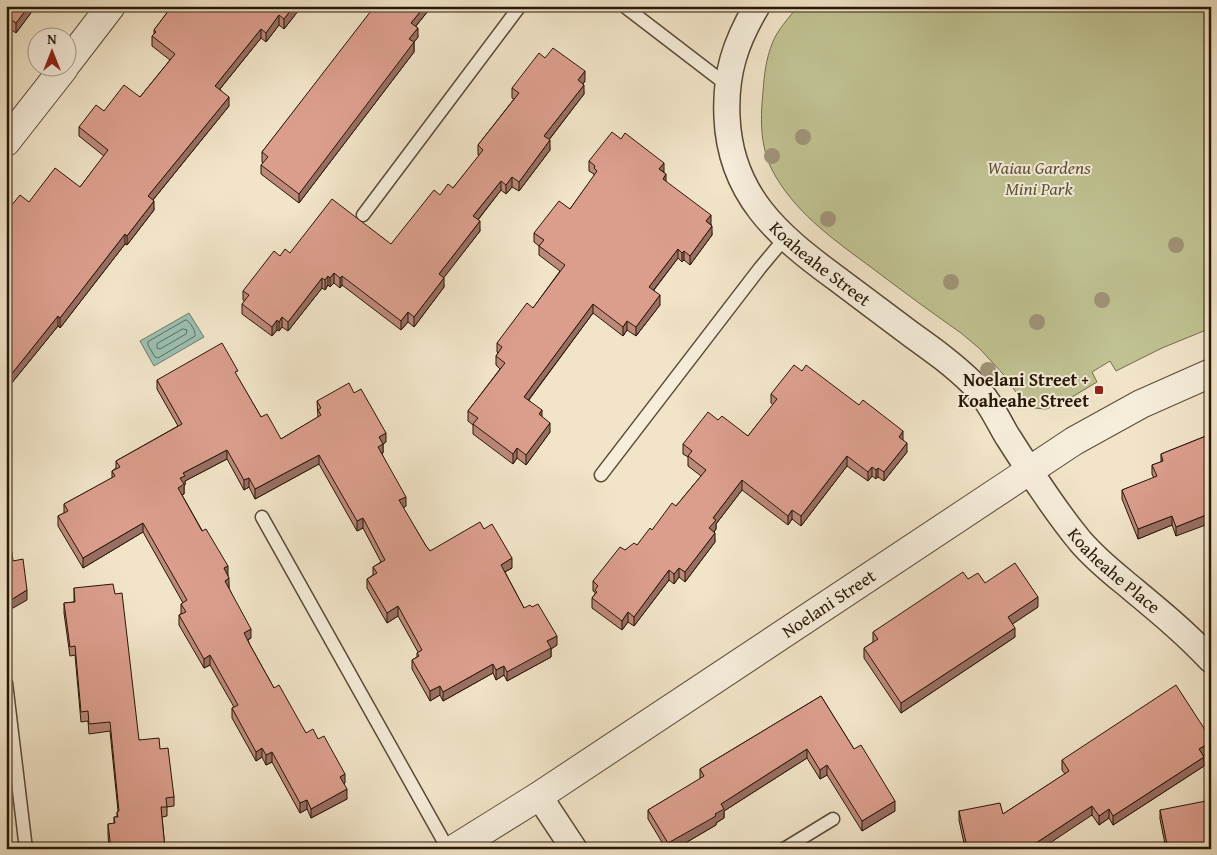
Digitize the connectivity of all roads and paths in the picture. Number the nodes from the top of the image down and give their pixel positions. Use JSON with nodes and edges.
{"nodes":[{"id":1,"x":111,"y":6,"type":"edge"},
{"id":2,"x":520,"y":6,"type":"edge"},
{"id":3,"x":624,"y":6,"type":"edge"},
{"id":4,"x":757,"y":6,"type":"edge"},
{"id":5,"x":78,"y":49,"type":"edge"},
{"id":6,"x":56,"y":78,"type":"edge"},
{"id":7,"x":727,"y":85,"type":"junction"},
{"id":8,"x":6,"y":142,"type":"edge"},
{"id":9,"x":363,"y":215,"type":"dead end"},
{"id":10,"x":785,"y":238,"type":"junction"},
{"id":11,"x":1211,"y":373,"type":"edge"},
{"id":12,"x":1030,"y":470,"type":"junction"},
{"id":13,"x":601,"y":475,"type":"dead end"},
{"id":14,"x":262,"y":517,"type":"dead end"},
{"id":15,"x":1211,"y":660,"type":"edge"},
{"id":16,"x":6,"y":683,"type":"edge"},
{"id":17,"x":539,"y":796,"type":"junction"},
{"id":18,"x":833,"y":819,"type":"dead end"},
{"id":19,"x":26,"y":849,"type":"edge"},
{"id":20,"x":448,"y":849,"type":"edge"},
{"id":21,"x":454,"y":849,"type":"edge"},
{"id":22,"x":574,"y":849,"type":"edge"},
{"id":23,"x":784,"y":849,"type":"edge"}],
"edges":[{"from":1,"to":5,"type":"street"},
{"from":2,"to":9,"type":"lane"},
{"from":3,"to":7,"type":"lane"},
{"from":4,"to":7,"type":"street","name":"Koaheahe Street"},
{"from":6,"to":8,"type":"street"},
{"from":7,"to":10,"type":"street","name":"Koaheahe Street"},
{"from":10,"to":12,"type":"street","name":"Koaheahe Street"},
{"from":10,"to":13,"type":"lane"},
{"from":11,"to":12,"type":"street","name":"Noelani Street"},
{"from":12,"to":15,"type":"street","name":"Koaheahe Place"},
{"from":12,"to":17,"type":"street","name":"Noelani Street"},
{"from":14,"to":20,"type":"lane"},
{"from":16,"to":19,"type":"lane"},
{"from":17,"to":21,"type":"street","name":"Noelani Street"},
{"from":17,"to":22,"type":"street"},
{"from":18,"to":23,"type":"lane"}]}
